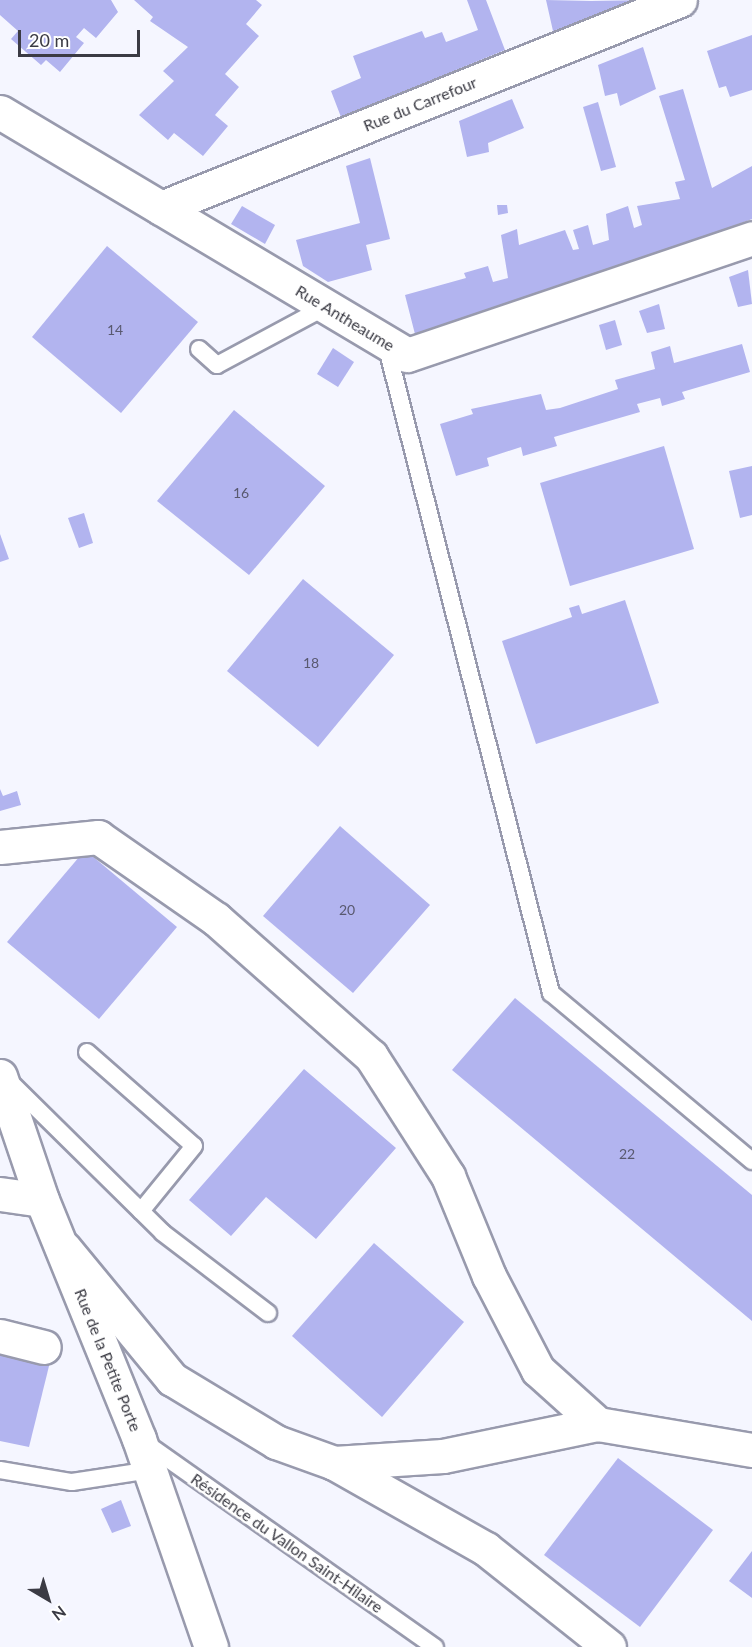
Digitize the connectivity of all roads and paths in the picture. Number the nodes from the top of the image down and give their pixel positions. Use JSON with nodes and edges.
{"nodes":[{"id":1,"x":680,"y":0,"type":"edge"},
{"id":2,"x":0,"y":112,"type":"edge"},
{"id":3,"x":161,"y":208,"type":"junction"},
{"id":4,"x":752,"y":238,"type":"edge"},
{"id":5,"x":325,"y":307,"type":"junction"},
{"id":6,"x":386,"y":343,"type":"junction"},
{"id":7,"x":199,"y":350,"type":"dead end"},
{"id":8,"x":0,"y":846,"type":"edge"},
{"id":9,"x":87,"y":1052,"type":"dead end"},
{"id":10,"x":0,"y":1074,"type":"edge"},
{"id":11,"x":752,"y":1161,"type":"edge"},
{"id":12,"x":0,"y":1194,"type":"edge"},
{"id":13,"x":42,"y":1200,"type":"junction"},
{"id":14,"x":141,"y":1210,"type":"junction"},
{"id":15,"x":64,"y":1248,"type":"junction"},
{"id":16,"x":268,"y":1313,"type":"dead end"},
{"id":17,"x":0,"y":1336,"type":"edge"},
{"id":18,"x":44,"y":1347,"type":"dead end"},
{"id":19,"x":598,"y":1424,"type":"junction"},
{"id":20,"x":139,"y":1439,"type":"junction"},
{"id":21,"x":752,"y":1450,"type":"edge"},
{"id":22,"x":334,"y":1463,"type":"junction"},
{"id":23,"x":0,"y":1470,"type":"edge"},
{"id":24,"x":150,"y":1470,"type":"junction"},
{"id":25,"x":211,"y":1647,"type":"edge"},
{"id":26,"x":435,"y":1647,"type":"edge"},
{"id":27,"x":609,"y":1647,"type":"edge"}],
"edges":[{"from":1,"to":3,"type":"street","name":"Rue du Carrefour"},
{"from":2,"to":3,"type":"street","name":"Rue Antheaume"},
{"from":3,"to":5,"type":"street","name":"Rue Antheaume"},
{"from":4,"to":6,"type":"street","name":"Rue Antheaume"},
{"from":5,"to":6,"type":"street","name":"Rue Antheaume"},
{"from":5,"to":7,"type":"lane"},
{"from":6,"to":11,"type":"lane"},
{"from":8,"to":19,"type":"street"},
{"from":9,"to":14,"type":"lane"},
{"from":10,"to":13,"type":"street","name":"Rue de la Petite Porte"},
{"from":10,"to":14,"type":"lane"},
{"from":12,"to":13,"type":"street"},
{"from":13,"to":15,"type":"street","name":"Rue de la Petite Porte"},
{"from":14,"to":16,"type":"lane"},
{"from":15,"to":20,"type":"street","name":"Rue de la Petite Porte"},
{"from":15,"to":22,"type":"street"},
{"from":17,"to":18,"type":"street"},
{"from":19,"to":21,"type":"street"},
{"from":19,"to":22,"type":"street"},
{"from":20,"to":24,"type":"street","name":"Rue de la Petite Porte"},
{"from":20,"to":26,"type":"lane","name":"Résidence du Vallon Saint-Hilaire"},
{"from":22,"to":27,"type":"street"},
{"from":23,"to":24,"type":"lane"},
{"from":24,"to":25,"type":"street","name":"Rue de la Petite Porte"}]}
